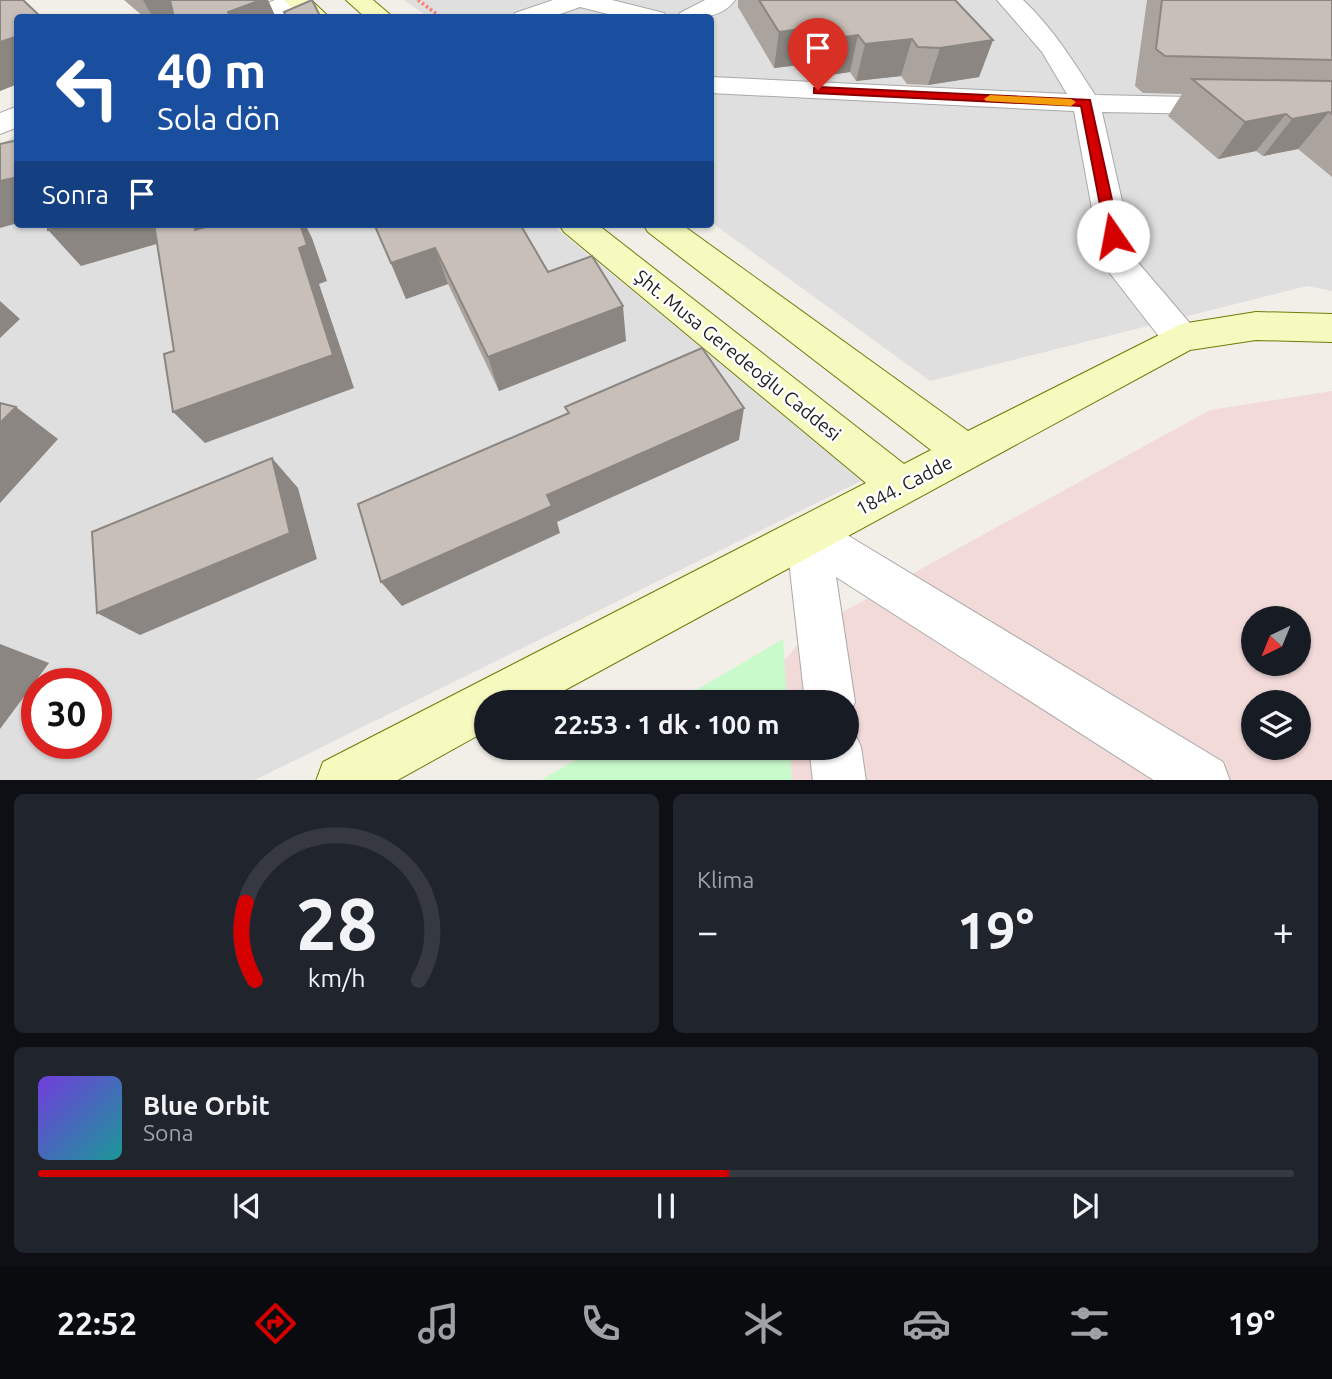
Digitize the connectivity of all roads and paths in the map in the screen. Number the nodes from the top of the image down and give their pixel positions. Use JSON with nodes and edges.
{"nodes":[{"id":1,"x":296,"y":0,"type":"edge"},
{"id":2,"x":358,"y":0,"type":"edge"},
{"id":3,"x":418,"y":0,"type":"edge"},
{"id":4,"x":576,"y":0,"type":"edge"},
{"id":5,"x":583,"y":0,"type":"edge"},
{"id":6,"x":723,"y":0,"type":"edge"},
{"id":7,"x":1009,"y":0,"type":"edge"},
{"id":8,"x":261,"y":14,"type":"edge"},
{"id":9,"x":313,"y":14,"type":"edge"},
{"id":10,"x":377,"y":14,"type":"edge"},
{"id":11,"x":437,"y":14,"type":"edge"},
{"id":12,"x":536,"y":14,"type":"edge"},
{"id":13,"x":639,"y":14,"type":"edge"},
{"id":14,"x":697,"y":14,"type":"edge"},
{"id":15,"x":714,"y":85,"type":"edge"},
{"id":16,"x":1086,"y":103,"type":"junction"},
{"id":17,"x":1332,"y":108,"type":"edge"},
{"id":18,"x":580,"y":228,"type":"edge"},
{"id":19,"x":664,"y":228,"type":"edge"},
{"id":20,"x":1332,"y":328,"type":"edge"},
{"id":21,"x":1181,"y":338,"type":"junction"},
{"id":22,"x":965,"y":452,"type":"junction"},
{"id":23,"x":901,"y":486,"type":"junction"},
{"id":24,"x":808,"y":535,"type":"junction"},
{"id":25,"x":515,"y":690,"type":"edge"},
{"id":26,"x":828,"y":690,"type":"edge"},
{"id":27,"x":474,"y":710,"type":"edge"},
{"id":28,"x":837,"y":760,"type":"edge"},
{"id":29,"x":342,"y":780,"type":"edge"},
{"id":30,"x":840,"y":780,"type":"edge"},
{"id":31,"x":1204,"y":780,"type":"edge"}],
"edges":[{"from":1,"to":8,"type":"street"},
{"from":1,"to":9,"type":"street"},
{"from":2,"to":10,"type":"street"},
{"from":3,"to":11,"type":"path"},
{"from":4,"to":12,"type":"street"},
{"from":5,"to":13,"type":"street"},
{"from":6,"to":14,"type":"street"},
{"from":7,"to":16,"type":"street"},
{"from":15,"to":16,"type":"street"},
{"from":16,"to":17,"type":"street"},
{"from":16,"to":21,"type":"street"},
{"from":18,"to":23,"type":"street","name":"Şht. Musa Geredeoğlu Caddesi"},
{"from":19,"to":22,"type":"street"},
{"from":20,"to":21,"type":"street","name":"1844. Cadde"},
{"from":21,"to":22,"type":"street","name":"1844. Cadde"},
{"from":22,"to":23,"type":"street","name":"1844. Cadde"},
{"from":23,"to":24,"type":"street","name":"1844. Cadde"},
{"from":24,"to":25,"type":"street","name":"1844. Cadde"},
{"from":24,"to":26,"type":"street"},
{"from":24,"to":31,"type":"street"},
{"from":27,"to":29,"type":"street"},
{"from":28,"to":30,"type":"street"}]}
